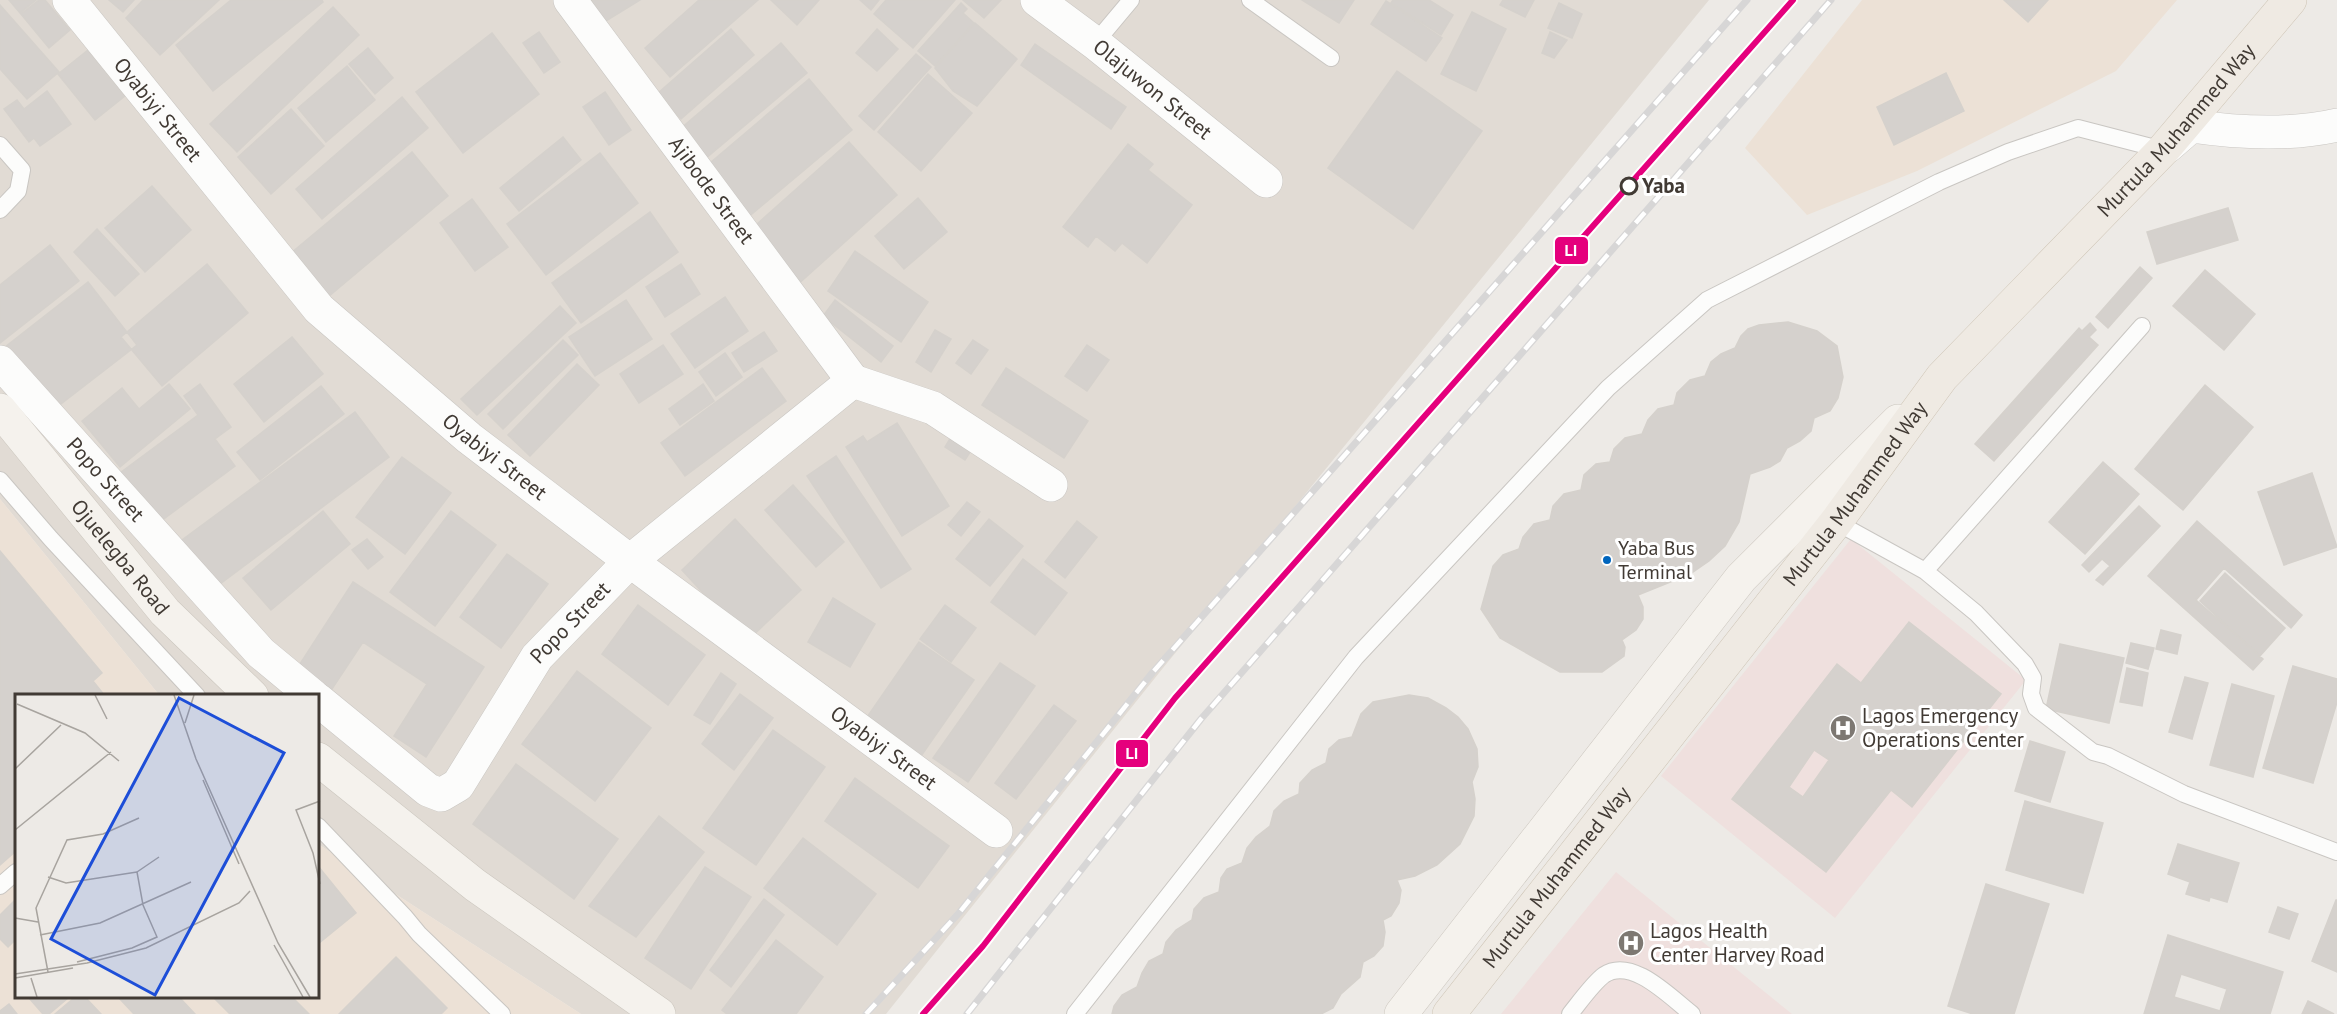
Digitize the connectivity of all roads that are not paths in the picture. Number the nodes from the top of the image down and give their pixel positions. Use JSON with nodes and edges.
{"nodes":[{"id":1,"x":69,"y":0,"type":"edge"},
{"id":2,"x":570,"y":0,"type":"edge"},
{"id":3,"x":1037,"y":0,"type":"edge"},
{"id":4,"x":1131,"y":0,"type":"edge"},
{"id":5,"x":1250,"y":0,"type":"edge"},
{"id":6,"x":2290,"y":0,"type":"edge"},
{"id":7,"x":1095,"y":43,"type":"junction"},
{"id":8,"x":1331,"y":58,"type":"dead end"},
{"id":9,"x":2337,"y":125,"type":"edge"},
{"id":10,"x":0,"y":145,"type":"edge"},
{"id":11,"x":2163,"y":150,"type":"junction"},
{"id":12,"x":1266,"y":181,"type":"dead end"},
{"id":13,"x":0,"y":210,"type":"edge"},
{"id":14,"x":2142,"y":326,"type":"dead end"},
{"id":15,"x":0,"y":362,"type":"edge"},
{"id":16,"x":1942,"y":377,"type":"junction"},
{"id":17,"x":853,"y":381,"type":"junction"},
{"id":18,"x":0,"y":410,"type":"edge"},
{"id":19,"x":0,"y":480,"type":"edge"},
{"id":20,"x":1051,"y":485,"type":"dead end"},
{"id":21,"x":1836,"y":522,"type":"junction"},
{"id":22,"x":630,"y":561,"type":"junction"},
{"id":23,"x":1925,"y":571,"type":"junction"},
{"id":24,"x":195,"y":694,"type":"edge"},
{"id":25,"x":250,"y":694,"type":"edge"},
{"id":26,"x":311,"y":694,"type":"edge"},
{"id":27,"x":320,"y":702,"type":"edge"},
{"id":28,"x":320,"y":761,"type":"edge"},
{"id":29,"x":320,"y":828,"type":"edge"},
{"id":30,"x":996,"y":831,"type":"dead end"},
{"id":31,"x":2337,"y":852,"type":"edge"},
{"id":32,"x":15,"y":873,"type":"edge"},
{"id":33,"x":0,"y":886,"type":"edge"},
{"id":34,"x":502,"y":1014,"type":"edge"},
{"id":35,"x":658,"y":1014,"type":"edge"},
{"id":36,"x":1075,"y":1014,"type":"edge"},
{"id":37,"x":1401,"y":1014,"type":"edge"},
{"id":38,"x":1449,"y":1014,"type":"edge"},
{"id":39,"x":1570,"y":1014,"type":"edge"},
{"id":40,"x":1692,"y":1014,"type":"edge"}],
"edges":[{"from":1,"to":22,"type":"street","name":"Oyabiyi Street"},
{"from":2,"to":17,"type":"street","name":"Ajibode Street"},
{"from":3,"to":7,"type":"street","name":"Olajuwon Street"},
{"from":4,"to":7,"type":"lane"},
{"from":5,"to":8,"type":"lane"},
{"from":6,"to":11,"type":"main road","name":"Murtula Muhammed Way"},
{"from":7,"to":12,"type":"street","name":"Olajuwon Street"},
{"from":9,"to":11,"type":"street"},
{"from":10,"to":13,"type":"lane"},
{"from":11,"to":16,"type":"main road","name":"Murtula Muhammed Way"},
{"from":11,"to":36,"type":"lane"},
{"from":14,"to":23,"type":"lane"},
{"from":15,"to":26,"type":"street","name":"Popo Street"},
{"from":16,"to":21,"type":"main road","name":"Murtula Muhammed Way"},
{"from":16,"to":37,"type":"main road"},
{"from":17,"to":20,"type":"street"},
{"from":17,"to":22,"type":"street","name":"Popo Street"},
{"from":18,"to":25,"type":"main road","name":"Ojuelegba Road"},
{"from":19,"to":24,"type":"lane"},
{"from":21,"to":23,"type":"lane"},
{"from":21,"to":38,"type":"main road","name":"Murtula Muhammed Way"},
{"from":22,"to":27,"type":"street","name":"Popo Street"},
{"from":22,"to":30,"type":"street","name":"Oyabiyi Street"},
{"from":23,"to":31,"type":"lane"},
{"from":28,"to":35,"type":"main road"},
{"from":29,"to":34,"type":"lane"},
{"from":32,"to":33,"type":"lane"},
{"from":39,"to":40,"type":"lane"}]}
